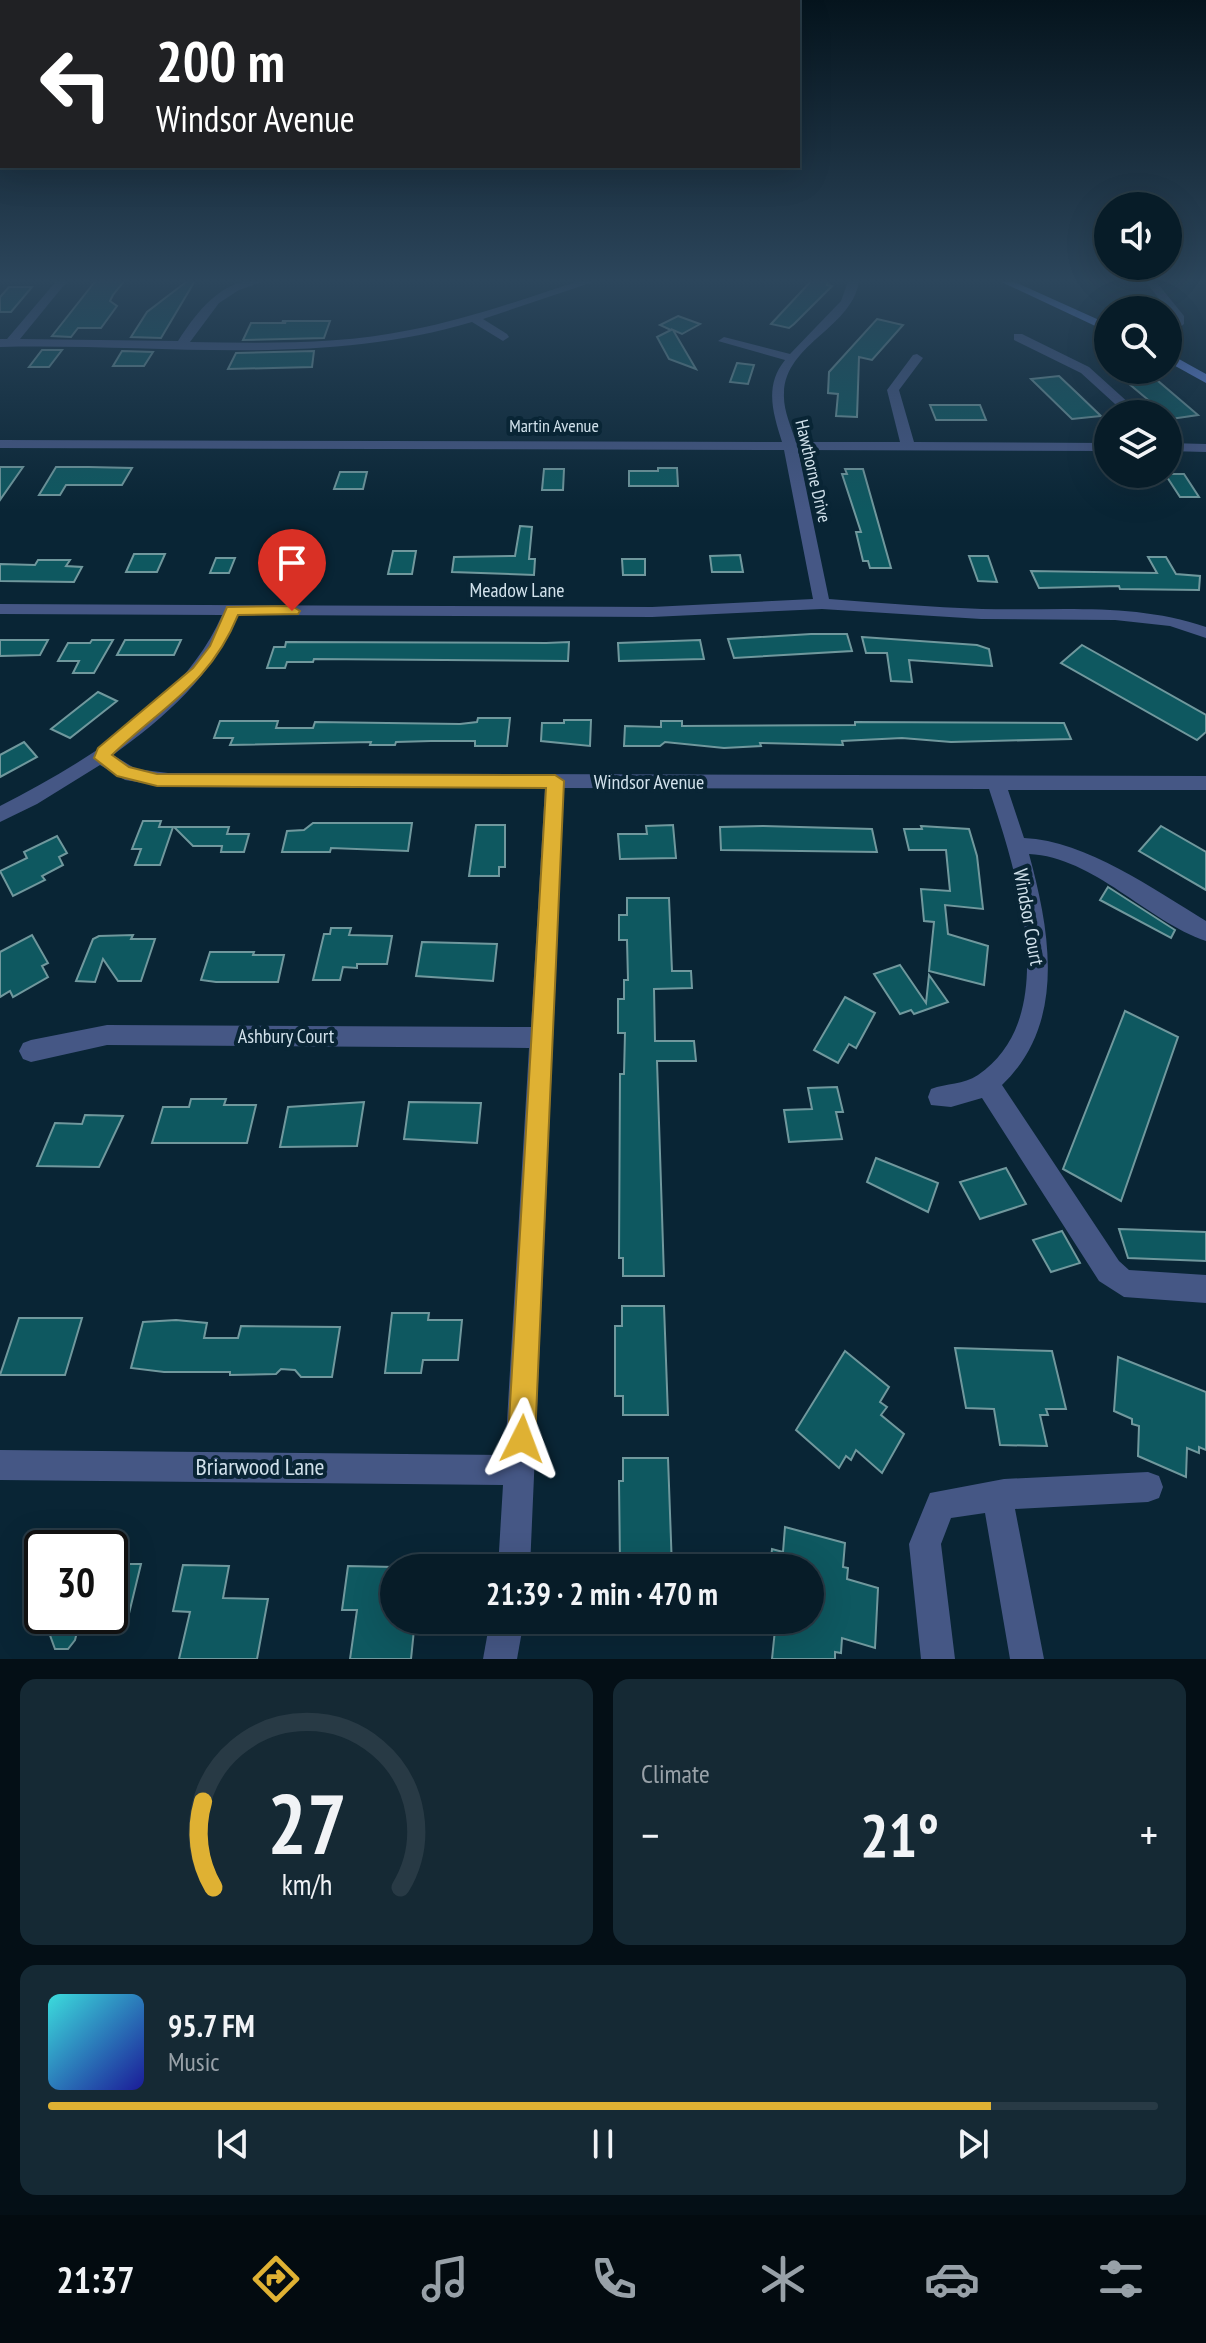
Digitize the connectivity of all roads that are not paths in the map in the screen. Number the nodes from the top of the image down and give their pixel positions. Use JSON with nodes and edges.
{"nodes":[{"id":1,"x":786,"y":356,"type":"edge"},
{"id":2,"x":1057,"y":356,"type":"edge"},
{"id":3,"x":792,"y":358,"type":"joint"},
{"id":4,"x":917,"y":358,"type":"dead end"},
{"id":5,"x":1182,"y":365,"type":"edge"},
{"id":6,"x":1206,"y":379,"type":"edge"},
{"id":7,"x":1118,"y":400,"type":"edge"},
{"id":8,"x":0,"y":444,"type":"edge"},
{"id":9,"x":789,"y":444,"type":"junction"},
{"id":10,"x":908,"y":445,"type":"junction"},
{"id":11,"x":1094,"y":447,"type":"edge"},
{"id":12,"x":1182,"y":447,"type":"edge"},
{"id":13,"x":1206,"y":448,"type":"edge"},
{"id":14,"x":822,"y":604,"type":"junction"},
{"id":15,"x":0,"y":609,"type":"edge"},
{"id":16,"x":232,"y":610,"type":"junction"},
{"id":17,"x":1206,"y":633,"type":"edge"},
{"id":18,"x":104,"y":752,"type":"junction"},
{"id":19,"x":555,"y":781,"type":"junction"},
{"id":20,"x":996,"y":782,"type":"junction"},
{"id":21,"x":1206,"y":783,"type":"edge"},
{"id":22,"x":0,"y":815,"type":"edge"},
{"id":23,"x":1015,"y":845,"type":"junction"},
{"id":24,"x":1206,"y":932,"type":"edge"},
{"id":25,"x":542,"y":1038,"type":"junction"},
{"id":26,"x":31,"y":1051,"type":"dead end"},
{"id":27,"x":987,"y":1084,"type":"junction"},
{"id":28,"x":940,"y":1097,"type":"dead end"},
{"id":29,"x":1206,"y":1289,"type":"edge"},
{"id":30,"x":0,"y":1465,"type":"edge"},
{"id":31,"x":520,"y":1470,"type":"junction"},
{"id":32,"x":1148,"y":1487,"type":"dead end"},
{"id":33,"x":997,"y":1495,"type":"junction"},
{"id":34,"x":515,"y":1554,"type":"edge"},
{"id":35,"x":504,"y":1634,"type":"edge"},
{"id":36,"x":500,"y":1659,"type":"edge"},
{"id":37,"x":938,"y":1659,"type":"edge"},
{"id":38,"x":1027,"y":1659,"type":"edge"}],
"edges":[{"from":1,"to":3,"type":"street"},
{"from":2,"to":7,"type":"street"},
{"from":3,"to":9,"type":"street","name":"Hawthorne Drive"},
{"from":4,"to":10,"type":"street"},
{"from":5,"to":6,"type":"main road"},
{"from":8,"to":9,"type":"street","name":"Martin Avenue"},
{"from":9,"to":10,"type":"street","name":"Martin Avenue"},
{"from":9,"to":14,"type":"street","name":"Hawthorne Drive"},
{"from":10,"to":11,"type":"street","name":"Martin Avenue"},
{"from":12,"to":13,"type":"street"},
{"from":14,"to":16,"type":"street","name":"Meadow Lane"},
{"from":14,"to":17,"type":"street","name":"Meadow Lane"},
{"from":15,"to":16,"type":"street","name":"Meadow Lane"},
{"from":16,"to":18,"type":"street"},
{"from":18,"to":19,"type":"street","name":"Windsor Avenue"},
{"from":18,"to":22,"type":"street"},
{"from":19,"to":20,"type":"street","name":"Windsor Avenue"},
{"from":19,"to":25,"type":"street"},
{"from":20,"to":21,"type":"street","name":"Windsor Avenue"},
{"from":20,"to":23,"type":"street","name":"Windsor Court"},
{"from":23,"to":24,"type":"street"},
{"from":23,"to":27,"type":"street","name":"Windsor Court"},
{"from":25,"to":26,"type":"street","name":"Ashbury Court"},
{"from":25,"to":31,"type":"street"},
{"from":27,"to":28,"type":"street"},
{"from":27,"to":29,"type":"street"},
{"from":30,"to":31,"type":"street","name":"Briarwood Lane"},
{"from":31,"to":34,"type":"street"},
{"from":32,"to":33,"type":"street"},
{"from":33,"to":37,"type":"street"},
{"from":33,"to":38,"type":"street"},
{"from":35,"to":36,"type":"street"}]}
